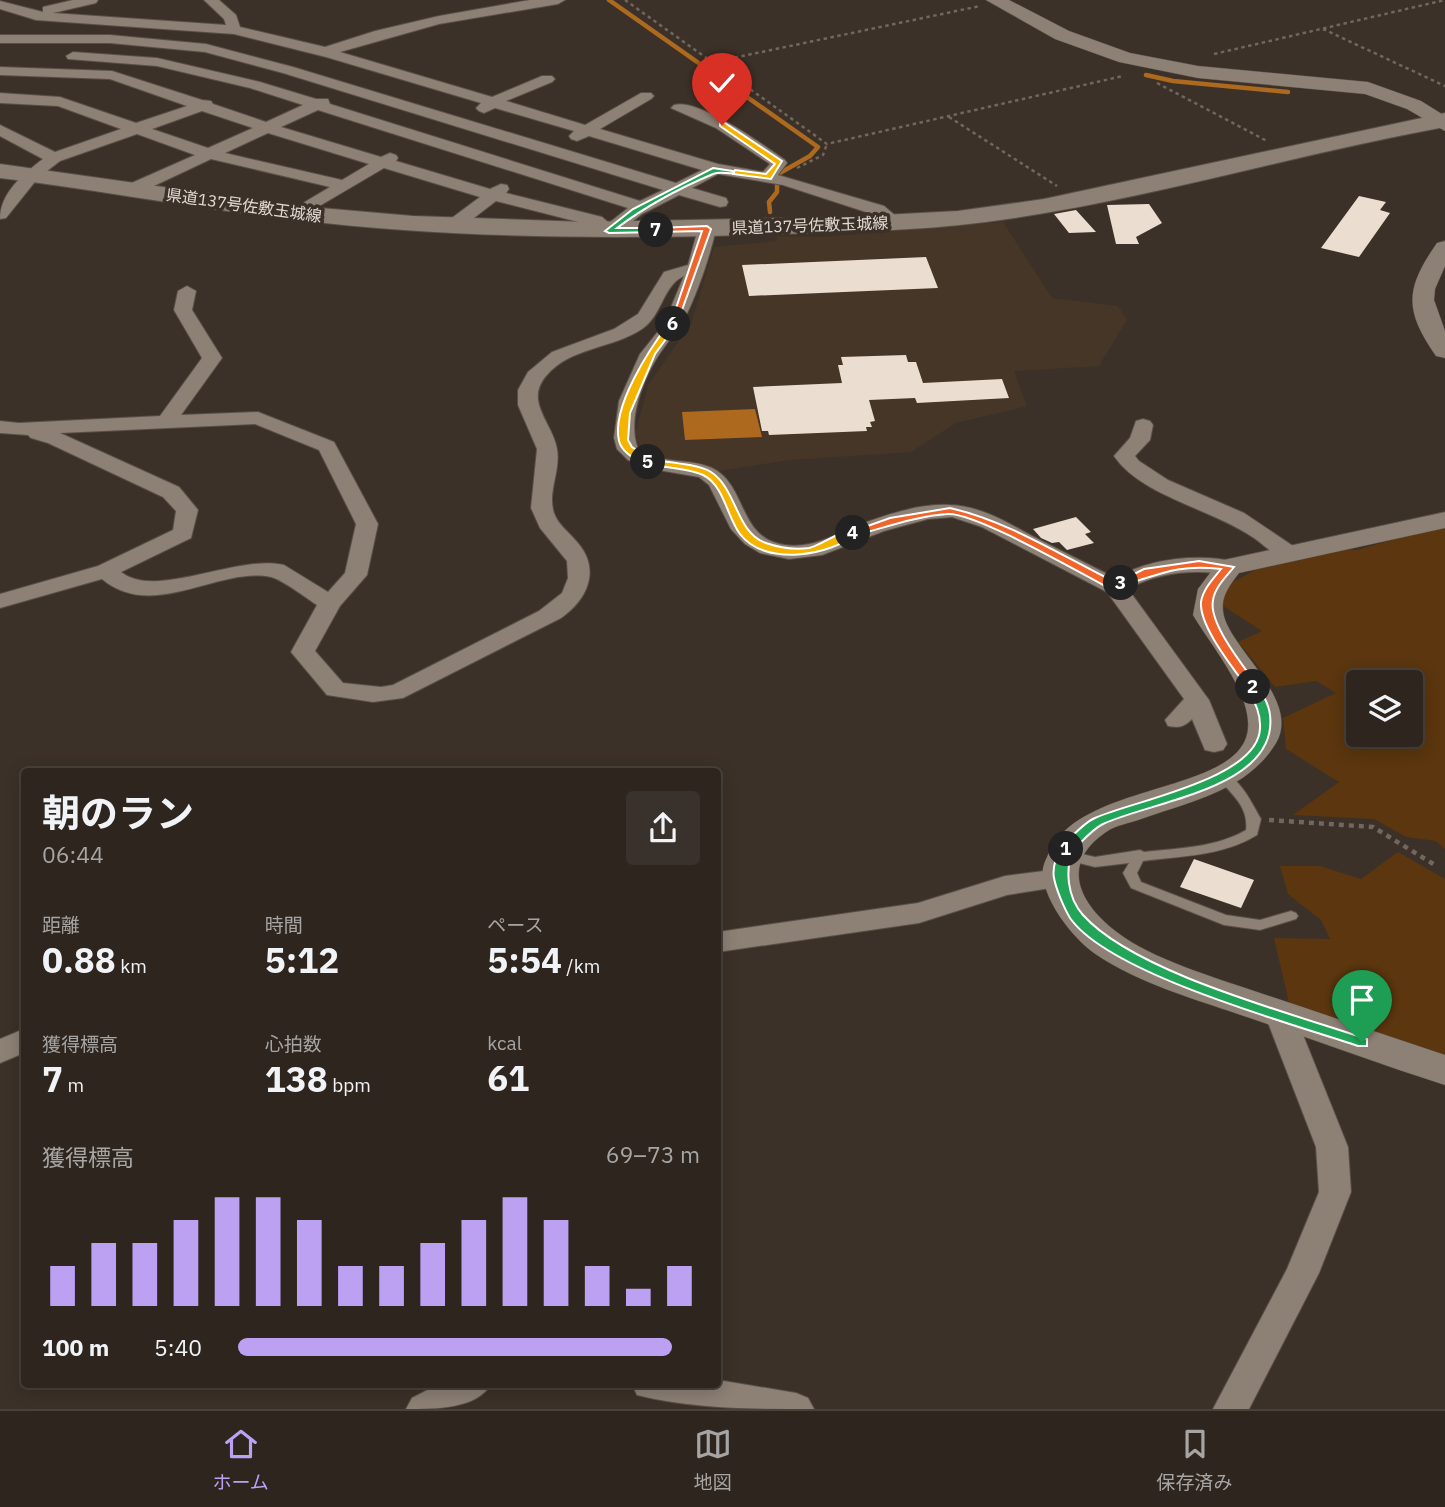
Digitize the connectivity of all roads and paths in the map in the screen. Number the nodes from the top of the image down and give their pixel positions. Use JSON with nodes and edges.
{"nodes":[{"id":1,"x":91,"y":0,"type":"edge"},
{"id":2,"x":211,"y":0,"type":"edge"},
{"id":3,"x":558,"y":0,"type":"edge"},
{"id":4,"x":625,"y":0,"type":"edge"},
{"id":5,"x":1445,"y":0,"type":"edge"},
{"id":6,"x":1002,"y":1,"type":"edge"},
{"id":7,"x":0,"y":5,"type":"edge"},
{"id":8,"x":30,"y":13,"type":"junction"},
{"id":9,"x":0,"y":22,"type":"edge"},
{"id":10,"x":105,"y":22,"type":"junction"},
{"id":11,"x":1323,"y":29,"type":"junction"},
{"id":12,"x":234,"y":30,"type":"junction"},
{"id":13,"x":0,"y":39,"type":"edge"},
{"id":14,"x":110,"y":39,"type":"junction"},
{"id":15,"x":326,"y":52,"type":"junction"},
{"id":16,"x":0,"y":55,"type":"edge"},
{"id":17,"x":114,"y":57,"type":"junction"},
{"id":18,"x":713,"y":62,"type":"junction"},
{"id":19,"x":288,"y":70,"type":"junction"},
{"id":20,"x":387,"y":70,"type":"junction"},
{"id":21,"x":0,"y":71,"type":"edge"},
{"id":22,"x":1157,"y":73,"type":"junction"},
{"id":23,"x":112,"y":75,"type":"junction"},
{"id":24,"x":1124,"y":76,"type":"dead end"},
{"id":25,"x":547,"y":79,"type":"dead end"},
{"id":26,"x":255,"y":85,"type":"junction"},
{"id":27,"x":1445,"y":86,"type":"edge"},
{"id":28,"x":348,"y":89,"type":"junction"},
{"id":29,"x":646,"y":96,"type":"dead end"},
{"id":30,"x":0,"y":98,"type":"edge"},
{"id":31,"x":493,"y":104,"type":"junction"},
{"id":32,"x":317,"y":105,"type":"junction"},
{"id":33,"x":202,"y":106,"type":"junction"},
{"id":34,"x":679,"y":108,"type":"dead end"},
{"id":35,"x":948,"y":116,"type":"junction"},
{"id":36,"x":1443,"y":122,"type":"edge"},
{"id":37,"x":456,"y":123,"type":"junction"},
{"id":38,"x":265,"y":127,"type":"junction"},
{"id":39,"x":140,"y":129,"type":"junction"},
{"id":40,"x":0,"y":130,"type":"edge"},
{"id":41,"x":584,"y":130,"type":"junction"},
{"id":42,"x":424,"y":140,"type":"junction"},
{"id":43,"x":827,"y":144,"type":"junction"},
{"id":44,"x":555,"y":152,"type":"junction"},
{"id":45,"x":1290,"y":153,"type":"junction"},
{"id":46,"x":209,"y":154,"type":"junction"},
{"id":47,"x":54,"y":158,"type":"junction"},
{"id":48,"x":382,"y":162,"type":"junction"},
{"id":49,"x":716,"y":169,"type":"junction"},
{"id":50,"x":0,"y":171,"type":"edge"},
{"id":51,"x":527,"y":171,"type":"junction"},
{"id":52,"x":32,"y":175,"type":"junction"},
{"id":53,"x":768,"y":177,"type":"junction"},
{"id":54,"x":786,"y":181,"type":"junction"},
{"id":55,"x":343,"y":185,"type":"junction"},
{"id":56,"x":678,"y":188,"type":"junction"},
{"id":57,"x":133,"y":190,"type":"junction"},
{"id":58,"x":492,"y":195,"type":"junction"},
{"id":59,"x":1077,"y":201,"type":"junction"},
{"id":60,"x":720,"y":202,"type":"dead end"},
{"id":61,"x":641,"y":207,"type":"junction"},
{"id":62,"x":299,"y":213,"type":"junction"},
{"id":63,"x":0,"y":214,"type":"edge"},
{"id":64,"x":895,"y":223,"type":"junction"},
{"id":65,"x":451,"y":227,"type":"junction"},
{"id":66,"x":707,"y":229,"type":"junction"},
{"id":67,"x":609,"y":231,"type":"junction"},
{"id":68,"x":1445,"y":248,"type":"edge"},
{"id":69,"x":693,"y":270,"type":"junction"},
{"id":70,"x":187,"y":291,"type":"dead end"},
{"id":71,"x":1445,"y":351,"type":"edge"},
{"id":72,"x":166,"y":423,"type":"junction"},
{"id":73,"x":1143,"y":425,"type":"dead end"},
{"id":74,"x":6,"y":427,"type":"edge"},
{"id":75,"x":1445,"y":520,"type":"edge"},
{"id":76,"x":1288,"y":552,"type":"junction"},
{"id":77,"x":1229,"y":567,"type":"junction"},
{"id":78,"x":106,"y":571,"type":"junction"},
{"id":79,"x":1115,"y":586,"type":"junction"},
{"id":80,"x":0,"y":601,"type":"edge"},
{"id":81,"x":330,"y":603,"type":"junction"},
{"id":82,"x":1197,"y":700,"type":"junction"},
{"id":83,"x":1177,"y":720,"type":"dead end"},
{"id":84,"x":1214,"y":744,"type":"dead end"},
{"id":85,"x":1223,"y":777,"type":"junction"},
{"id":86,"x":1254,"y":818,"type":"junction"},
{"id":87,"x":1140,"y":855,"type":"junction"},
{"id":88,"x":1062,"y":866,"type":"junction"},
{"id":89,"x":1435,"y":866,"type":"dead end"},
{"id":90,"x":1291,"y":916,"type":"dead end"},
{"id":91,"x":721,"y":942,"type":"edge"},
{"id":92,"x":1280,"y":1015,"type":"junction"},
{"id":93,"x":21,"y":1042,"type":"edge"},
{"id":94,"x":0,"y":1052,"type":"edge"},
{"id":95,"x":1445,"y":1070,"type":"edge"},
{"id":96,"x":466,"y":1388,"type":"edge"},
{"id":97,"x":673,"y":1388,"type":"edge"},
{"id":98,"x":424,"y":1409,"type":"edge"},
{"id":99,"x":796,"y":1409,"type":"edge"},
{"id":100,"x":1231,"y":1409,"type":"edge"}],
"edges":[{"from":1,"to":8,"type":"street"},
{"from":2,"to":12,"type":"street"},
{"from":3,"to":15,"type":"street"},
{"from":4,"to":18,"type":"path"},
{"from":5,"to":11,"type":"path"},
{"from":6,"to":18,"type":"path"},
{"from":6,"to":22,"type":"street"},
{"from":7,"to":8,"type":"street"},
{"from":8,"to":9,"type":"street"},
{"from":8,"to":10,"type":"street"},
{"from":10,"to":12,"type":"street"},
{"from":10,"to":14,"type":"street"},
{"from":11,"to":22,"type":"path"},
{"from":11,"to":27,"type":"path"},
{"from":12,"to":15,"type":"street"},
{"from":13,"to":14,"type":"street"},
{"from":14,"to":17,"type":"street"},
{"from":14,"to":19,"type":"street"},
{"from":15,"to":19,"type":"street"},
{"from":15,"to":20,"type":"street"},
{"from":16,"to":17,"type":"street"},
{"from":17,"to":23,"type":"street"},
{"from":17,"to":26,"type":"street"},
{"from":18,"to":43,"type":"path"},
{"from":19,"to":26,"type":"street"},
{"from":19,"to":28,"type":"street"},
{"from":20,"to":28,"type":"street"},
{"from":20,"to":31,"type":"street"},
{"from":21,"to":23,"type":"street"},
{"from":22,"to":36,"type":"street"},
{"from":22,"to":45,"type":"path"},
{"from":23,"to":33,"type":"street"},
{"from":24,"to":35,"type":"path"},
{"from":25,"to":31,"type":"street"},
{"from":26,"to":32,"type":"street"},
{"from":26,"to":33,"type":"street"},
{"from":28,"to":32,"type":"street"},
{"from":28,"to":37,"type":"street"},
{"from":29,"to":41,"type":"street"},
{"from":30,"to":39,"type":"street"},
{"from":31,"to":37,"type":"street"},
{"from":31,"to":41,"type":"street"},
{"from":32,"to":38,"type":"street"},
{"from":32,"to":42,"type":"street"},
{"from":33,"to":38,"type":"street"},
{"from":33,"to":39,"type":"street"},
{"from":34,"to":53,"type":"street"},
{"from":35,"to":43,"type":"path"},
{"from":35,"to":59,"type":"path"},
{"from":36,"to":45,"type":"main road","name":"県道137号佐敷玉城線"},
{"from":37,"to":42,"type":"street"},
{"from":37,"to":44,"type":"street"},
{"from":38,"to":46,"type":"street"},
{"from":38,"to":48,"type":"street"},
{"from":39,"to":46,"type":"street"},
{"from":39,"to":47,"type":"street"},
{"from":40,"to":47,"type":"street"},
{"from":41,"to":44,"type":"street"},
{"from":41,"to":49,"type":"street"},
{"from":42,"to":48,"type":"street"},
{"from":42,"to":51,"type":"street"},
{"from":43,"to":54,"type":"path"},
{"from":44,"to":51,"type":"street"},
{"from":44,"to":56,"type":"street"},
{"from":45,"to":59,"type":"main road","name":"県道137号佐敷玉城線"},
{"from":46,"to":55,"type":"street"},
{"from":46,"to":57,"type":"street"},
{"from":47,"to":52,"type":"street"},
{"from":48,"to":55,"type":"street"},
{"from":48,"to":58,"type":"street"},
{"from":49,"to":53,"type":"street"},
{"from":49,"to":56,"type":"street"},
{"from":50,"to":52,"type":"main road","name":"県道137号佐敷玉城線"},
{"from":51,"to":58,"type":"street"},
{"from":51,"to":61,"type":"street"},
{"from":52,"to":57,"type":"main road","name":"県道137号佐敷玉城線"},
{"from":52,"to":63,"type":"street"},
{"from":53,"to":54,"type":"street"},
{"from":54,"to":64,"type":"street"},
{"from":55,"to":62,"type":"street"},
{"from":56,"to":60,"type":"street"},
{"from":56,"to":61,"type":"street"},
{"from":57,"to":62,"type":"main road","name":"県道137号佐敷玉城線"},
{"from":58,"to":65,"type":"street"},
{"from":58,"to":67,"type":"street"},
{"from":59,"to":64,"type":"main road","name":"県道137号佐敷玉城線"},
{"from":61,"to":67,"type":"street"},
{"from":62,"to":65,"type":"main road","name":"県道137号佐敷玉城線"},
{"from":64,"to":66,"type":"main road","name":"県道137号佐敷玉城線"},
{"from":65,"to":67,"type":"main road","name":"県道137号佐敷玉城線"},
{"from":66,"to":67,"type":"main road","name":"県道137号佐敷玉城線"},
{"from":66,"to":69,"type":"street"},
{"from":68,"to":71,"type":"street"},
{"from":69,"to":79,"type":"street"},
{"from":69,"to":81,"type":"street"},
{"from":70,"to":72,"type":"street"},
{"from":72,"to":74,"type":"street"},
{"from":72,"to":81,"type":"street"},
{"from":73,"to":76,"type":"street"},
{"from":74,"to":78,"type":"street"},
{"from":75,"to":76,"type":"street"},
{"from":76,"to":77,"type":"street"},
{"from":77,"to":79,"type":"street"},
{"from":77,"to":85,"type":"street"},
{"from":78,"to":80,"type":"street"},
{"from":78,"to":81,"type":"street"},
{"from":79,"to":82,"type":"street"},
{"from":82,"to":83,"type":"street"},
{"from":82,"to":84,"type":"street"},
{"from":85,"to":86,"type":"lane"},
{"from":85,"to":88,"type":"street"},
{"from":86,"to":87,"type":"lane"},
{"from":86,"to":89,"type":"path"},
{"from":87,"to":88,"type":"lane"},
{"from":87,"to":90,"type":"lane"},
{"from":88,"to":91,"type":"street"},
{"from":88,"to":92,"type":"street"},
{"from":92,"to":95,"type":"street"},
{"from":92,"to":100,"type":"street"},
{"from":93,"to":94,"type":"street"},
{"from":96,"to":98,"type":"street"},
{"from":97,"to":99,"type":"street"}]}
